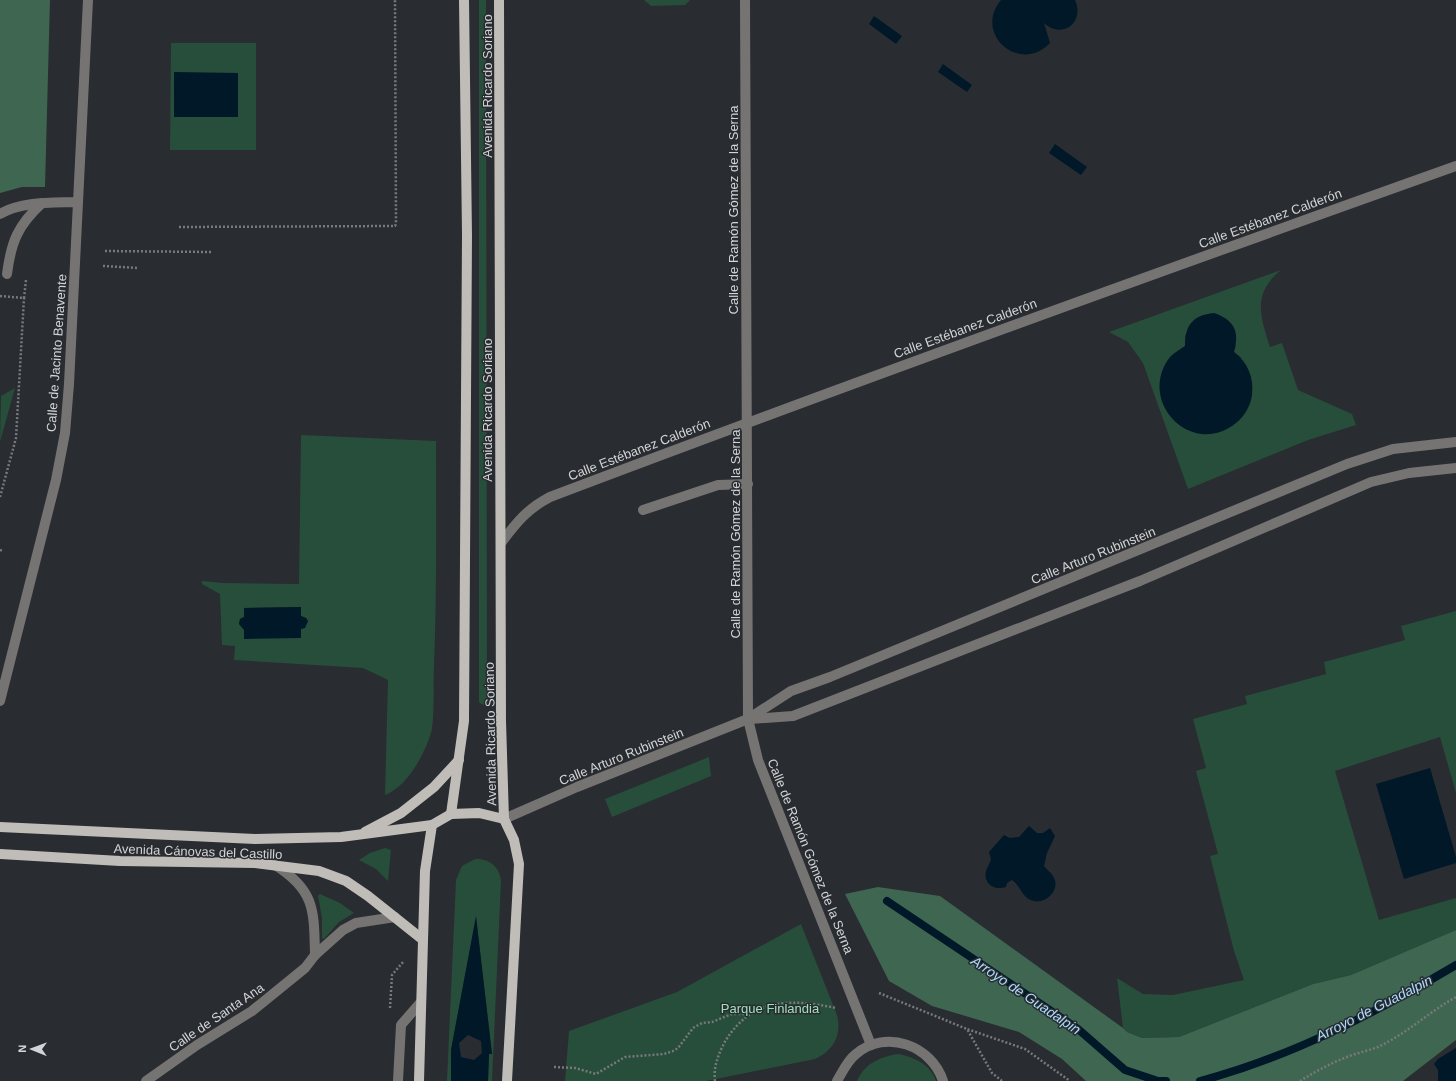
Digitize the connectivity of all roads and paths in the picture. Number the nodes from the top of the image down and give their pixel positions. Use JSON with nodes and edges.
{"nodes":[{"id":1,"x":88,"y":0,"type":"edge"},
{"id":2,"x":395,"y":0,"type":"edge"},
{"id":3,"x":464,"y":0,"type":"edge"},
{"id":4,"x":499,"y":0,"type":"edge"},
{"id":5,"x":745,"y":0,"type":"edge"},
{"id":6,"x":1456,"y":166,"type":"edge"},
{"id":7,"x":78,"y":202,"type":"junction"},
{"id":8,"x":42,"y":203,"type":"junction"},
{"id":9,"x":0,"y":214,"type":"edge"},
{"id":10,"x":179,"y":227,"type":"dead end"},
{"id":11,"x":105,"y":250,"type":"dead end"},
{"id":12,"x":211,"y":252,"type":"dead end"},
{"id":13,"x":103,"y":266,"type":"dead end"},
{"id":14,"x":139,"y":268,"type":"dead end"},
{"id":15,"x":7,"y":274,"type":"dead end"},
{"id":16,"x":27,"y":276,"type":"dead end"},
{"id":17,"x":0,"y":296,"type":"edge"},
{"id":18,"x":24,"y":298,"type":"junction"},
{"id":19,"x":748,"y":422,"type":"junction"},
{"id":20,"x":1456,"y":442,"type":"edge"},
{"id":21,"x":1456,"y":468,"type":"edge"},
{"id":22,"x":748,"y":484,"type":"junction"},
{"id":23,"x":0,"y":497,"type":"edge"},
{"id":24,"x":643,"y":510,"type":"dead end"},
{"id":25,"x":500,"y":543,"type":"junction"},
{"id":26,"x":0,"y":701,"type":"edge"},
{"id":27,"x":748,"y":719,"type":"junction"},
{"id":28,"x":459,"y":760,"type":"junction"},
{"id":29,"x":451,"y":814,"type":"junction"},
{"id":30,"x":504,"y":819,"type":"junction"},
{"id":31,"x":432,"y":826,"type":"junction"},
{"id":32,"x":0,"y":827,"type":"edge"},
{"id":33,"x":358,"y":836,"type":"junction"},
{"id":34,"x":0,"y":854,"type":"edge"},
{"id":35,"x":275,"y":865,"type":"junction"},
{"id":36,"x":395,"y":917,"type":"junction"},
{"id":37,"x":422,"y":939,"type":"junction"},
{"id":38,"x":315,"y":955,"type":"junction"},
{"id":39,"x":879,"y":993,"type":"dead end"},
{"id":40,"x":1456,"y":997,"type":"edge"},
{"id":41,"x":421,"y":1002,"type":"junction"},
{"id":42,"x":840,"y":1009,"type":"dead end"},
{"id":43,"x":750,"y":1014,"type":"junction"},
{"id":44,"x":967,"y":1029,"type":"junction"},
{"id":45,"x":871,"y":1045,"type":"junction"},
{"id":46,"x":554,"y":1067,"type":"dead end"},
{"id":47,"x":146,"y":1081,"type":"edge"},
{"id":48,"x":398,"y":1081,"type":"edge"},
{"id":49,"x":419,"y":1081,"type":"edge"},
{"id":50,"x":507,"y":1081,"type":"edge"},
{"id":51,"x":715,"y":1081,"type":"edge"},
{"id":52,"x":837,"y":1081,"type":"edge"},
{"id":53,"x":943,"y":1081,"type":"edge"},
{"id":54,"x":1002,"y":1081,"type":"edge"},
{"id":55,"x":1070,"y":1081,"type":"edge"},
{"id":56,"x":1300,"y":1081,"type":"edge"}],
"edges":[{"from":1,"to":7,"type":"street","name":"Calle de Jacinto Benavente"},
{"from":2,"to":10,"type":"path"},
{"from":3,"to":28,"type":"main road","name":"Avenida Ricardo Soriano"},
{"from":4,"to":25,"type":"main road","name":"Avenida Ricardo Soriano"},
{"from":5,"to":19,"type":"street","name":"Calle de Ramón Gómez de la Serna"},
{"from":6,"to":19,"type":"street","name":"Calle Estébanez Calderón"},
{"from":7,"to":8,"type":"street"},
{"from":7,"to":26,"type":"street","name":"Calle de Jacinto Benavente"},
{"from":8,"to":9,"type":"street"},
{"from":8,"to":15,"type":"street"},
{"from":11,"to":12,"type":"path"},
{"from":13,"to":14,"type":"path"},
{"from":16,"to":18,"type":"path"},
{"from":17,"to":18,"type":"path"},
{"from":18,"to":23,"type":"path"},
{"from":19,"to":22,"type":"street","name":"Calle de Ramón Gómez de la Serna"},
{"from":19,"to":25,"type":"street","name":"Calle Estébanez Calderón"},
{"from":20,"to":27,"type":"street","name":"Calle Arturo Rubinstein"},
{"from":21,"to":27,"type":"street","name":"Calle Arturo Rubinstein"},
{"from":22,"to":24,"type":"street"},
{"from":22,"to":27,"type":"street","name":"Calle de Ramón Gómez de la Serna"},
{"from":25,"to":30,"type":"main road","name":"Avenida Ricardo Soriano"},
{"from":27,"to":30,"type":"street","name":"Calle Arturo Rubinstein"},
{"from":27,"to":45,"type":"street","name":"Calle de Ramón Gómez de la Serna"},
{"from":28,"to":29,"type":"main road","name":"Avenida Ricardo Soriano"},
{"from":28,"to":33,"type":"main road"},
{"from":29,"to":30,"type":"main road"},
{"from":29,"to":31,"type":"main road"},
{"from":30,"to":50,"type":"main road"},
{"from":31,"to":33,"type":"main road","name":"Avenida Cánovas del Castillo"},
{"from":31,"to":37,"type":"main road"},
{"from":32,"to":33,"type":"main road","name":"Avenida Cánovas del Castillo"},
{"from":34,"to":35,"type":"main road","name":"Avenida Cánovas del Castillo"},
{"from":35,"to":36,"type":"main road","name":"Avenida Cánovas del Castillo"},
{"from":35,"to":38,"type":"street"},
{"from":36,"to":37,"type":"main road","name":"Avenida Cánovas del Castillo"},
{"from":36,"to":38,"type":"street","name":"Calle de Santa Ana"},
{"from":37,"to":41,"type":"main road"},
{"from":38,"to":47,"type":"street","name":"Calle de Santa Ana"},
{"from":39,"to":44,"type":"path"},
{"from":40,"to":56,"type":"path"},
{"from":41,"to":48,"type":"street"},
{"from":41,"to":49,"type":"main road"},
{"from":42,"to":43,"type":"path"},
{"from":43,"to":46,"type":"path"},
{"from":43,"to":51,"type":"path"},
{"from":44,"to":54,"type":"path"},
{"from":44,"to":55,"type":"path"},
{"from":45,"to":52,"type":"street"},
{"from":45,"to":53,"type":"street"}]}
